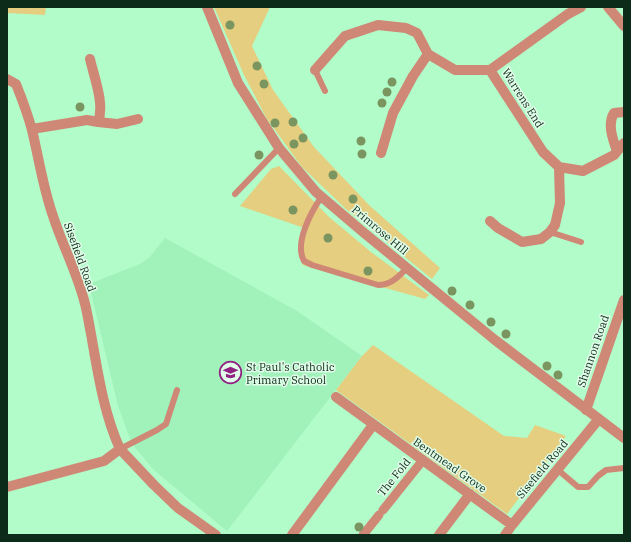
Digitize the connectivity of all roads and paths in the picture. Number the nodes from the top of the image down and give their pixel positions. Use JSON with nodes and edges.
{"nodes":[{"id":1,"x":207,"y":7,"type":"edge"},
{"id":2,"x":580,"y":7,"type":"edge"},
{"id":3,"x":608,"y":7,"type":"edge"},
{"id":4,"x":624,"y":26,"type":"edge"},
{"id":5,"x":428,"y":54,"type":"junction"},
{"id":6,"x":90,"y":59,"type":"dead end"},
{"id":7,"x":315,"y":70,"type":"joint"},
{"id":8,"x":490,"y":70,"type":"junction"},
{"id":9,"x":7,"y":79,"type":"edge"},
{"id":10,"x":325,"y":91,"type":"dead end"},
{"id":11,"x":624,"y":112,"type":"edge"},
{"id":12,"x":138,"y":119,"type":"dead end"},
{"id":13,"x":98,"y":122,"type":"junction"},
{"id":14,"x":32,"y":129,"type":"junction"},
{"id":15,"x":624,"y":143,"type":"edge"},
{"id":16,"x":279,"y":148,"type":"junction"},
{"id":17,"x":617,"y":151,"type":"junction"},
{"id":18,"x":381,"y":153,"type":"dead end"},
{"id":19,"x":559,"y":167,"type":"junction"},
{"id":20,"x":235,"y":194,"type":"dead end"},
{"id":21,"x":322,"y":196,"type":"junction"},
{"id":22,"x":490,"y":221,"type":"dead end"},
{"id":23,"x":550,"y":232,"type":"junction"},
{"id":24,"x":581,"y":242,"type":"dead end"},
{"id":25,"x":407,"y":268,"type":"junction"},
{"id":26,"x":624,"y":300,"type":"edge"},
{"id":27,"x":177,"y":390,"type":"dead end"},
{"id":28,"x":336,"y":397,"type":"dead end"},
{"id":29,"x":586,"y":410,"type":"junction"},
{"id":30,"x":598,"y":420,"type":"junction"},
{"id":31,"x":374,"y":425,"type":"junction"},
{"id":32,"x":624,"y":438,"type":"edge"},
{"id":33,"x":120,"y":449,"type":"junction"},
{"id":34,"x":423,"y":460,"type":"junction"},
{"id":35,"x":624,"y":468,"type":"edge"},
{"id":36,"x":558,"y":470,"type":"junction"},
{"id":37,"x":7,"y":487,"type":"edge"},
{"id":38,"x":470,"y":494,"type":"junction"},
{"id":39,"x":512,"y":525,"type":"junction"},
{"id":40,"x":212,"y":534,"type":"edge"},
{"id":41,"x":292,"y":535,"type":"edge"},
{"id":42,"x":363,"y":535,"type":"edge"},
{"id":43,"x":440,"y":535,"type":"edge"},
{"id":44,"x":505,"y":535,"type":"edge"}],
"edges":[{"from":1,"to":16,"type":"street","name":"Primrose Hill"},
{"from":2,"to":8,"type":"street","name":"Warrens End"},
{"from":3,"to":4,"type":"street"},
{"from":5,"to":7,"type":"street"},
{"from":5,"to":8,"type":"street"},
{"from":5,"to":18,"type":"street"},
{"from":6,"to":13,"type":"street"},
{"from":7,"to":10,"type":"lane"},
{"from":8,"to":19,"type":"street","name":"Warrens End"},
{"from":9,"to":14,"type":"street","name":"Sisefield Road"},
{"from":11,"to":17,"type":"street"},
{"from":12,"to":13,"type":"street"},
{"from":13,"to":14,"type":"street"},
{"from":14,"to":33,"type":"street","name":"Sisefield Road"},
{"from":15,"to":17,"type":"street"},
{"from":16,"to":20,"type":"lane"},
{"from":16,"to":21,"type":"street","name":"Primrose Hill"},
{"from":17,"to":19,"type":"street"},
{"from":19,"to":23,"type":"street"},
{"from":21,"to":25,"type":"street","name":"Primrose Hill"},
{"from":21,"to":25,"type":"lane"},
{"from":22,"to":23,"type":"street"},
{"from":23,"to":24,"type":"lane"},
{"from":25,"to":29,"type":"street","name":"Primrose Hill"},
{"from":26,"to":29,"type":"street","name":"Shannon Road"},
{"from":27,"to":33,"type":"lane"},
{"from":28,"to":31,"type":"street","name":"Bentmead Grove"},
{"from":29,"to":30,"type":"street","name":"Primrose Hill"},
{"from":30,"to":32,"type":"street","name":"Primrose Hill"},
{"from":30,"to":36,"type":"street","name":"Sisefield Road"},
{"from":31,"to":34,"type":"street","name":"Bentmead Grove"},
{"from":31,"to":41,"type":"street"},
{"from":33,"to":37,"type":"street"},
{"from":33,"to":40,"type":"street","name":"Sisefield Road"},
{"from":34,"to":38,"type":"street","name":"Bentmead Grove"},
{"from":34,"to":42,"type":"street","name":"The Fold"},
{"from":35,"to":36,"type":"lane"},
{"from":36,"to":39,"type":"street","name":"Sisefield Road"},
{"from":38,"to":39,"type":"street","name":"Bentmead Grove"},
{"from":38,"to":43,"type":"street"},
{"from":39,"to":44,"type":"street","name":"Sisefield Road"}]}
